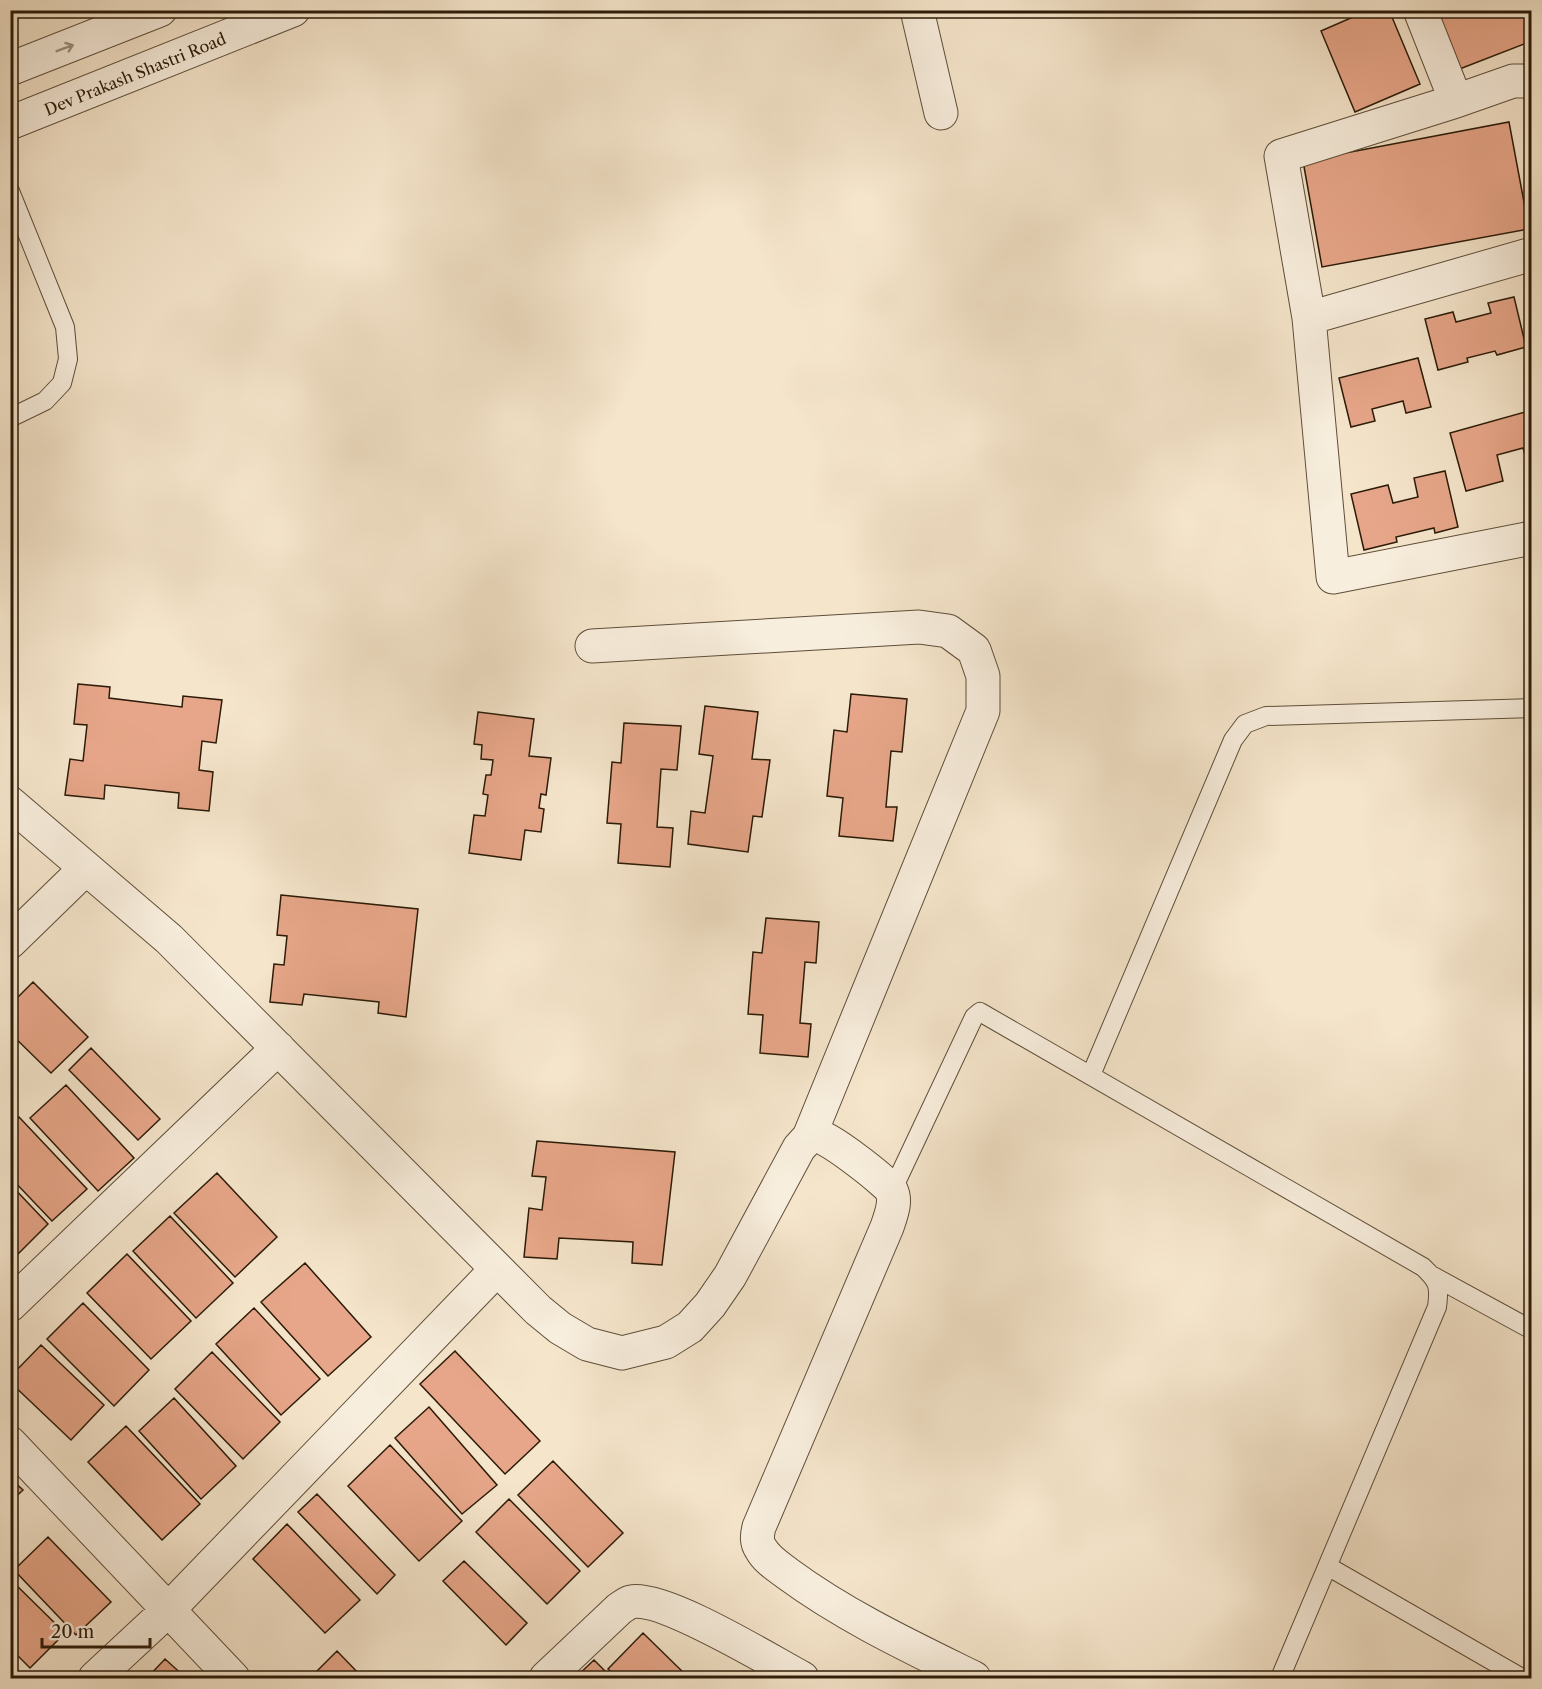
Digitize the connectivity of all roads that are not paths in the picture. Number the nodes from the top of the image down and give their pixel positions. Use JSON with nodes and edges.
{"nodes":[{"id":1,"x":160,"y":10,"type":"edge"},
{"id":2,"x":293,"y":10,"type":"edge"},
{"id":3,"x":917,"y":10,"type":"edge"},
{"id":4,"x":1420,"y":10,"type":"edge"},
{"id":5,"x":10,"y":69,"type":"edge"},
{"id":6,"x":1532,"y":81,"type":"edge"},
{"id":7,"x":1456,"y":101,"type":"junction"},
{"id":8,"x":941,"y":113,"type":"dead end"},
{"id":9,"x":10,"y":123,"type":"edge"},
{"id":10,"x":10,"y":192,"type":"edge"},
{"id":11,"x":1532,"y":254,"type":"edge"},
{"id":12,"x":1309,"y":318,"type":"junction"},
{"id":13,"x":10,"y":418,"type":"edge"},
{"id":14,"x":1532,"y":538,"type":"edge"},
{"id":15,"x":592,"y":646,"type":"dead end"},
{"id":16,"x":1532,"y":708,"type":"edge"},
{"id":17,"x":10,"y":803,"type":"edge"},
{"id":18,"x":86,"y":868,"type":"junction"},
{"id":19,"x":10,"y":942,"type":"edge"},
{"id":20,"x":278,"y":1048,"type":"junction"},
{"id":21,"x":1091,"y":1075,"type":"junction"},
{"id":22,"x":809,"y":1137,"type":"junction"},
{"id":23,"x":892,"y":1191,"type":"junction"},
{"id":24,"x":497,"y":1269,"type":"junction"},
{"id":25,"x":1433,"y":1276,"type":"junction"},
{"id":26,"x":10,"y":1305,"type":"edge"},
{"id":27,"x":1532,"y":1330,"type":"edge"},
{"id":28,"x":10,"y":1443,"type":"edge"},
{"id":29,"x":1329,"y":1567,"type":"junction"},
{"id":30,"x":167,"y":1611,"type":"junction"},
{"id":31,"x":95,"y":1678,"type":"edge"},
{"id":32,"x":233,"y":1678,"type":"edge"},
{"id":33,"x":546,"y":1678,"type":"edge"},
{"id":34,"x":802,"y":1678,"type":"edge"},
{"id":35,"x":974,"y":1678,"type":"edge"},
{"id":36,"x":1280,"y":1678,"type":"edge"},
{"id":37,"x":1522,"y":1678,"type":"edge"}],
"edges":[{"from":5,"to":1,"type":"street","one_way":true},
{"from":2,"to":9,"type":"street","name":"Dev Prakash Shastri Road"},
{"from":3,"to":8,"type":"street"},
{"from":4,"to":7,"type":"street"},
{"from":6,"to":7,"type":"street"},
{"from":7,"to":12,"type":"street"},
{"from":10,"to":13,"type":"lane"},
{"from":11,"to":12,"type":"street"},
{"from":12,"to":14,"type":"street"},
{"from":15,"to":22,"type":"street"},
{"from":16,"to":21,"type":"lane"},
{"from":17,"to":18,"type":"street"},
{"from":18,"to":19,"type":"street"},
{"from":18,"to":20,"type":"street"},
{"from":20,"to":24,"type":"street"},
{"from":20,"to":26,"type":"street"},
{"from":21,"to":23,"type":"lane"},
{"from":21,"to":25,"type":"lane"},
{"from":22,"to":23,"type":"street"},
{"from":22,"to":24,"type":"street"},
{"from":23,"to":35,"type":"street"},
{"from":24,"to":30,"type":"street"},
{"from":25,"to":27,"type":"lane"},
{"from":25,"to":29,"type":"lane"},
{"from":28,"to":30,"type":"street"},
{"from":29,"to":36,"type":"lane"},
{"from":29,"to":37,"type":"lane"},
{"from":30,"to":31,"type":"street"},
{"from":30,"to":32,"type":"street"},
{"from":33,"to":34,"type":"street"}]}
